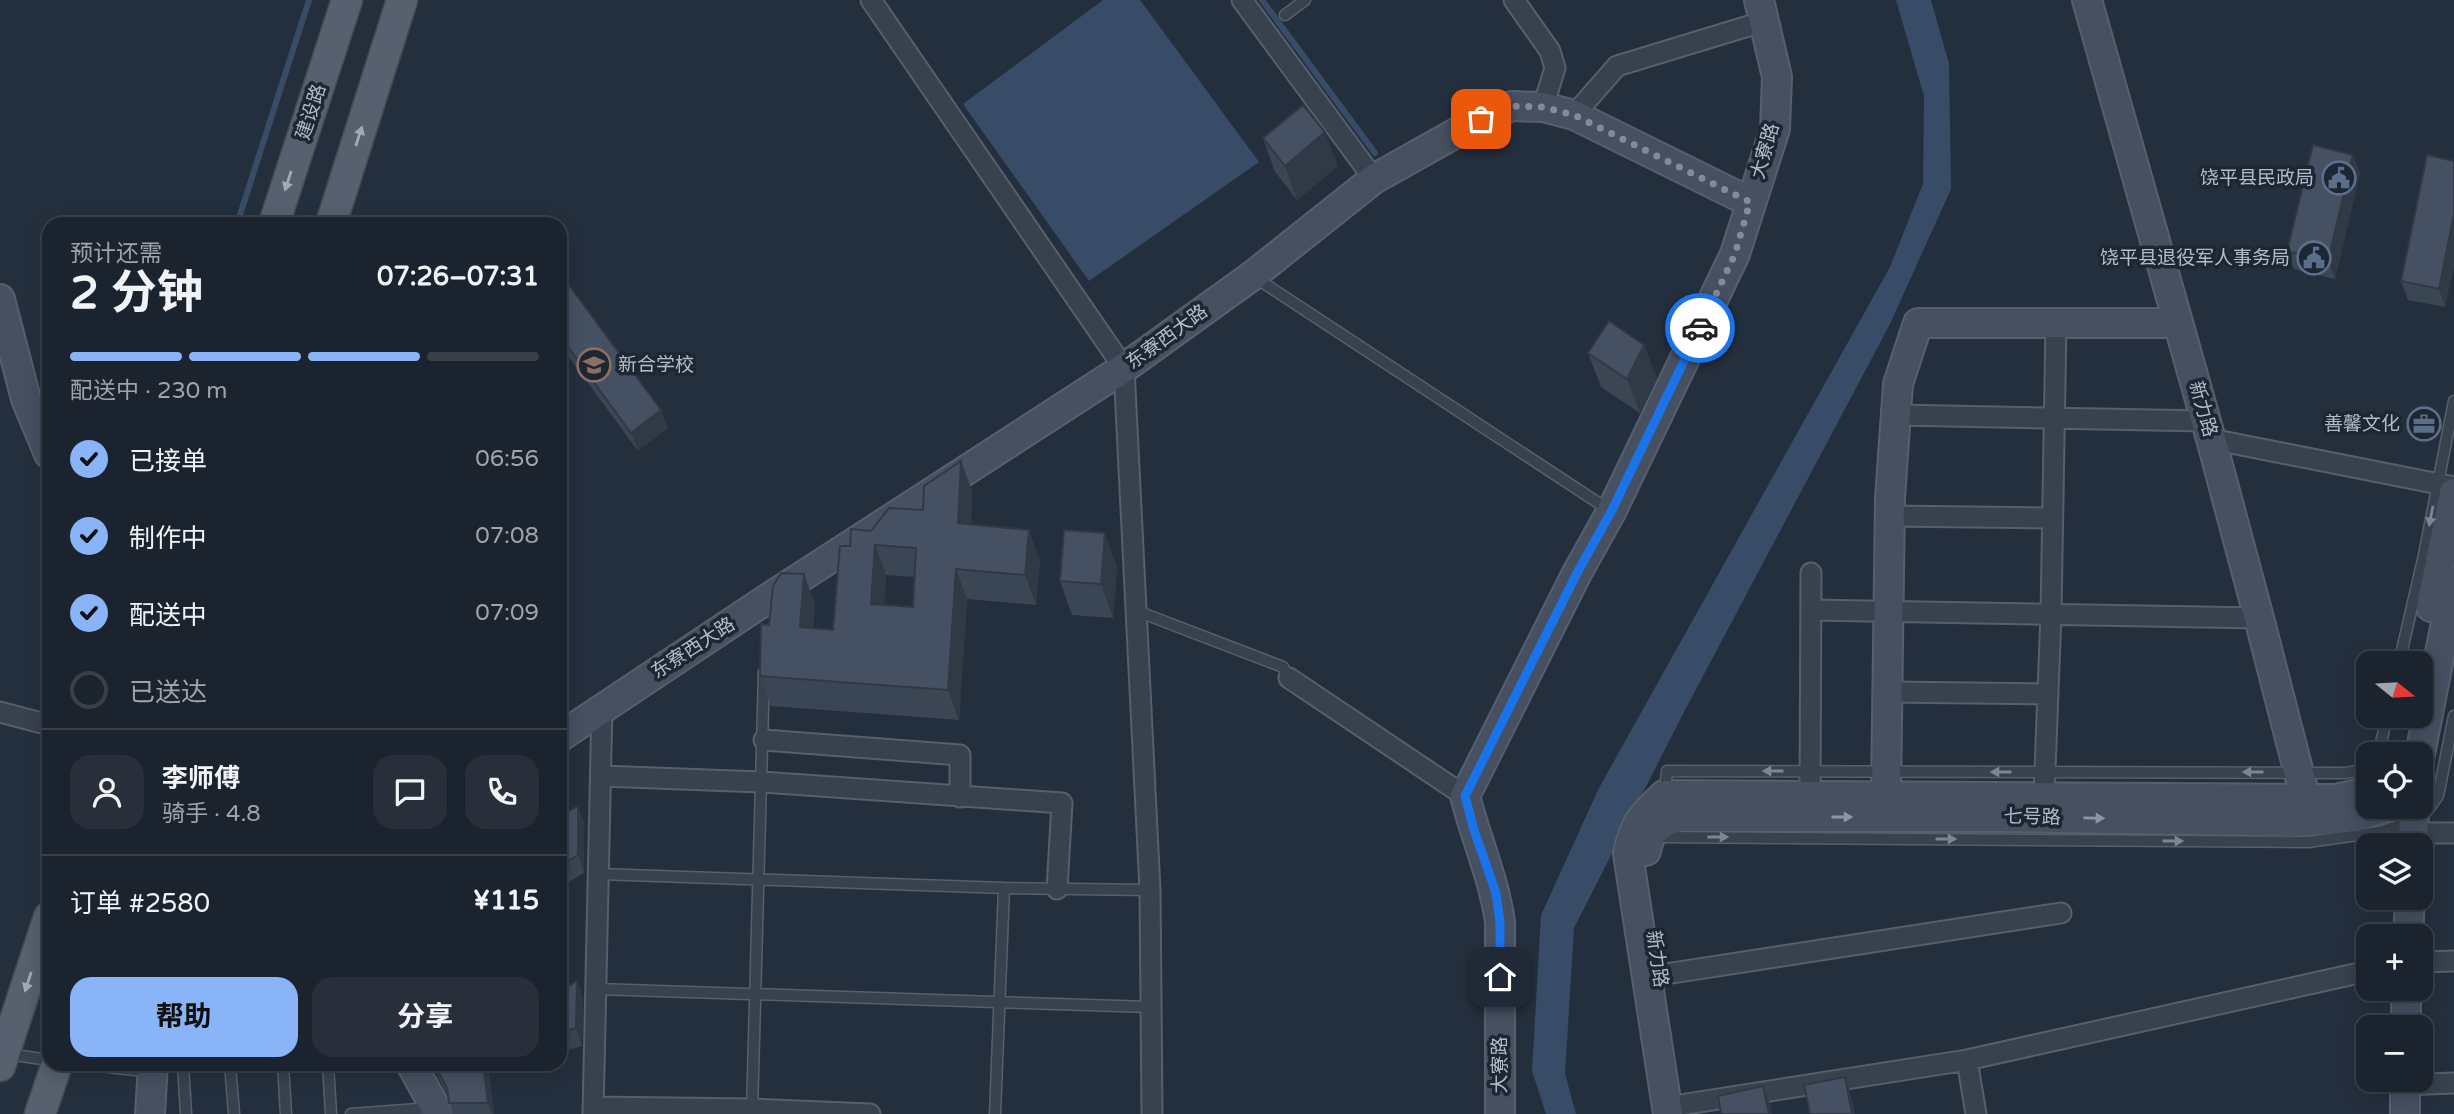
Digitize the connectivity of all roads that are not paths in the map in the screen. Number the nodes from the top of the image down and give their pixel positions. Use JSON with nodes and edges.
{"nodes":[{"id":1,"x":347,"y":0,"type":"edge"},
{"id":2,"x":402,"y":0,"type":"edge"},
{"id":3,"x":871,"y":0,"type":"edge"},
{"id":4,"x":1242,"y":0,"type":"edge"},
{"id":5,"x":1305,"y":0,"type":"edge"},
{"id":6,"x":1514,"y":0,"type":"edge"},
{"id":7,"x":2087,"y":0,"type":"edge"},
{"id":8,"x":1762,"y":11,"type":"edge"},
{"id":9,"x":1285,"y":15,"type":"dead end"},
{"id":10,"x":1543,"y":107,"type":"junction"},
{"id":11,"x":1574,"y":115,"type":"junction"},
{"id":12,"x":1374,"y":179,"type":"junction"},
{"id":13,"x":1750,"y":202,"type":"junction"},
{"id":14,"x":276,"y":217,"type":"edge"},
{"id":15,"x":333,"y":217,"type":"edge"},
{"id":16,"x":1252,"y":276,"type":"junction"},
{"id":17,"x":0,"y":299,"type":"edge"},
{"id":18,"x":2056,"y":323,"type":"junction"},
{"id":19,"x":2178,"y":323,"type":"junction"},
{"id":20,"x":1124,"y":368,"type":"junction"},
{"id":21,"x":2454,"y":401,"type":"edge"},
{"id":22,"x":1896,"y":415,"type":"junction"},
{"id":23,"x":2053,"y":418,"type":"junction"},
{"id":24,"x":2208,"y":430,"type":"junction"},
{"id":25,"x":42,"y":437,"type":"edge"},
{"id":26,"x":2449,"y":488,"type":"edge"},
{"id":27,"x":1611,"y":512,"type":"junction"},
{"id":28,"x":1890,"y":516,"type":"junction"},
{"id":29,"x":2052,"y":518,"type":"junction"},
{"id":30,"x":1811,"y":573,"type":"dead end"},
{"id":31,"x":2454,"y":582,"type":"edge"},
{"id":32,"x":1811,"y":610,"type":"junction"},
{"id":33,"x":1136,"y":611,"type":"junction"},
{"id":34,"x":1889,"y":611,"type":"junction"},
{"id":35,"x":2051,"y":614,"type":"junction"},
{"id":36,"x":2259,"y":618,"type":"junction"},
{"id":37,"x":2402,"y":651,"type":"edge"},
{"id":38,"x":2422,"y":651,"type":"edge"},
{"id":39,"x":764,"y":660,"type":"edge"},
{"id":40,"x":1289,"y":678,"type":"joint"},
{"id":41,"x":1888,"y":692,"type":"junction"},
{"id":42,"x":2048,"y":694,"type":"junction"},
{"id":43,"x":602,"y":707,"type":"junction"},
{"id":44,"x":0,"y":712,"type":"edge"},
{"id":45,"x":2454,"y":716,"type":"edge"},
{"id":46,"x":42,"y":723,"type":"edge"},
{"id":47,"x":567,"y":732,"type":"edge"},
{"id":48,"x":764,"y":740,"type":"junction"},
{"id":49,"x":2422,"y":742,"type":"edge"},
{"id":50,"x":2356,"y":771,"type":"edge"},
{"id":51,"x":601,"y":776,"type":"junction"},
{"id":52,"x":761,"y":782,"type":"junction"},
{"id":53,"x":1887,"y":783,"type":"junction"},
{"id":54,"x":1810,"y":784,"type":"junction"},
{"id":55,"x":2045,"y":785,"type":"junction"},
{"id":56,"x":2356,"y":795,"type":"edge"},
{"id":57,"x":1465,"y":796,"type":"junction"},
{"id":58,"x":960,"y":797,"type":"junction"},
{"id":59,"x":2300,"y":798,"type":"junction"},
{"id":60,"x":1670,"y":806,"type":"junction"},
{"id":61,"x":2356,"y":817,"type":"edge"},
{"id":62,"x":2413,"y":827,"type":"edge"},
{"id":63,"x":2454,"y":832,"type":"edge"},
{"id":64,"x":1650,"y":837,"type":"junction"},
{"id":65,"x":600,"y":874,"type":"junction"},
{"id":66,"x":759,"y":878,"type":"junction"},
{"id":67,"x":1640,"y":887,"type":"junction"},
{"id":68,"x":1004,"y":888,"type":"junction"},
{"id":69,"x":1057,"y":889,"type":"junction"},
{"id":70,"x":1150,"y":890,"type":"junction"},
{"id":71,"x":2062,"y":913,"type":"dead end"},
{"id":72,"x":42,"y":938,"type":"edge"},
{"id":73,"x":2454,"y":961,"type":"edge"},
{"id":74,"x":2433,"y":962,"type":"edge"},
{"id":75,"x":2356,"y":974,"type":"edge"},
{"id":76,"x":1659,"y":975,"type":"junction"},
{"id":77,"x":597,"y":989,"type":"junction"},
{"id":78,"x":756,"y":995,"type":"junction"},
{"id":79,"x":1000,"y":1003,"type":"junction"},
{"id":80,"x":1150,"y":1007,"type":"junction"},
{"id":81,"x":1,"y":1058,"type":"edge"},
{"id":82,"x":1966,"y":1059,"type":"junction"},
{"id":83,"x":42,"y":1060,"type":"edge"},
{"id":84,"x":55,"y":1071,"type":"edge"},
{"id":85,"x":152,"y":1071,"type":"edge"},
{"id":86,"x":183,"y":1071,"type":"edge"},
{"id":87,"x":231,"y":1071,"type":"edge"},
{"id":88,"x":283,"y":1071,"type":"edge"},
{"id":89,"x":328,"y":1071,"type":"edge"},
{"id":90,"x":415,"y":1071,"type":"edge"},
{"id":91,"x":2433,"y":1083,"type":"edge"},
{"id":92,"x":2454,"y":1083,"type":"edge"},
{"id":93,"x":2404,"y":1092,"type":"edge"},
{"id":94,"x":437,"y":1111,"type":"edge"},
{"id":95,"x":593,"y":1111,"type":"edge"},
{"id":96,"x":657,"y":1111,"type":"edge"},
{"id":97,"x":706,"y":1111,"type":"edge"},
{"id":98,"x":1677,"y":1111,"type":"edge"},
{"id":99,"x":752,"y":1112,"type":"edge"},
{"id":100,"x":800,"y":1113,"type":"edge"},
{"id":101,"x":40,"y":1114,"type":"edge"},
{"id":102,"x":150,"y":1114,"type":"edge"},
{"id":103,"x":186,"y":1114,"type":"edge"},
{"id":104,"x":234,"y":1114,"type":"edge"},
{"id":105,"x":286,"y":1114,"type":"edge"},
{"id":106,"x":331,"y":1114,"type":"edge"},
{"id":107,"x":351,"y":1114,"type":"edge"},
{"id":108,"x":870,"y":1114,"type":"edge"},
{"id":109,"x":995,"y":1114,"type":"edge"},
{"id":110,"x":1152,"y":1114,"type":"edge"},
{"id":111,"x":1500,"y":1114,"type":"edge"},
{"id":112,"x":1976,"y":1114,"type":"edge"},
{"id":113,"x":2405,"y":1114,"type":"edge"}],
"edges":[{"from":1,"to":14,"type":"main road","name":"建设路","one_way":true},
{"from":15,"to":2,"type":"main road","one_way":true},
{"from":3,"to":20,"type":"street"},
{"from":4,"to":12,"type":"street"},
{"from":5,"to":9,"type":"lane"},
{"from":6,"to":10,"type":"street"},
{"from":7,"to":19,"type":"street","name":"新力路"},
{"from":8,"to":11,"type":"street"},
{"from":8,"to":13,"type":"street","name":"大寮路"},
{"from":10,"to":11,"type":"street","name":"东寮西大路"},
{"from":10,"to":12,"type":"street","name":"东寮西大路"},
{"from":11,"to":13,"type":"street","name":"东寮西大路"},
{"from":12,"to":16,"type":"street","name":"东寮西大路"},
{"from":13,"to":27,"type":"street","name":"大寮路"},
{"from":16,"to":20,"type":"street","name":"东寮西大路"},
{"from":16,"to":27,"type":"lane"},
{"from":17,"to":25,"type":"street"},
{"from":18,"to":19,"type":"street"},
{"from":18,"to":22,"type":"street"},
{"from":18,"to":23,"type":"street"},
{"from":19,"to":24,"type":"street","name":"新力路"},
{"from":20,"to":33,"type":"street"},
{"from":20,"to":43,"type":"street","name":"东寮西大路"},
{"from":21,"to":26,"type":"lane"},
{"from":22,"to":23,"type":"street"},
{"from":22,"to":28,"type":"street"},
{"from":23,"to":24,"type":"street"},
{"from":23,"to":29,"type":"street"},
{"from":24,"to":26,"type":"street"},
{"from":24,"to":36,"type":"street","name":"新力路"},
{"from":26,"to":37,"type":"lane","one_way":true},
{"from":26,"to":38,"type":"street"},
{"from":27,"to":57,"type":"street","name":"大寮路"},
{"from":28,"to":29,"type":"street"},
{"from":28,"to":34,"type":"street"},
{"from":29,"to":35,"type":"street"},
{"from":30,"to":32,"type":"street"},
{"from":31,"to":49,"type":"street"},
{"from":32,"to":34,"type":"street"},
{"from":32,"to":54,"type":"street"},
{"from":33,"to":40,"type":"lane"},
{"from":33,"to":70,"type":"street"},
{"from":34,"to":35,"type":"street"},
{"from":34,"to":41,"type":"street"},
{"from":35,"to":36,"type":"street"},
{"from":35,"to":42,"type":"street"},
{"from":36,"to":59,"type":"street","name":"新力路"},
{"from":39,"to":48,"type":"lane"},
{"from":40,"to":57,"type":"street"},
{"from":41,"to":42,"type":"street"},
{"from":41,"to":53,"type":"street"},
{"from":42,"to":55,"type":"street"},
{"from":43,"to":47,"type":"street","name":"东寮西大路"},
{"from":43,"to":51,"type":"street"},
{"from":44,"to":46,"type":"street"},
{"from":45,"to":62,"type":"lane"},
{"from":48,"to":52,"type":"lane"},
{"from":48,"to":58,"type":"street"},
{"from":50,"to":59,"type":"lane"},
{"from":51,"to":52,"type":"street"},
{"from":51,"to":65,"type":"street"},
{"from":52,"to":58,"type":"street"},
{"from":52,"to":66,"type":"lane"},
{"from":53,"to":54,"type":"street","name":"七号路"},
{"from":55,"to":53,"type":"street","name":"七号路","one_way":true},
{"from":54,"to":60,"type":"street","name":"七号路","one_way":true},
{"from":59,"to":55,"type":"street","name":"七号路","one_way":true},
{"from":56,"to":59,"type":"street","name":"七号路"},
{"from":57,"to":111,"type":"street","name":"大寮路"},
{"from":58,"to":69,"type":"street"},
{"from":60,"to":59,"type":"street","name":"七号路","one_way":true},
{"from":59,"to":61,"type":"street","name":"七号路"},
{"from":60,"to":64,"type":"street"},
{"from":60,"to":67,"type":"street"},
{"from":62,"to":63,"type":"street"},
{"from":64,"to":62,"type":"lane","one_way":true},
{"from":64,"to":67,"type":"street","name":"新力路"},
{"from":65,"to":66,"type":"lane"},
{"from":65,"to":77,"type":"street"},
{"from":66,"to":68,"type":"lane"},
{"from":66,"to":78,"type":"lane"},
{"from":67,"to":76,"type":"street","name":"新力路"},
{"from":67,"to":98,"type":"street"},
{"from":68,"to":69,"type":"lane"},
{"from":68,"to":79,"type":"lane"},
{"from":69,"to":70,"type":"lane"},
{"from":70,"to":80,"type":"street"},
{"from":71,"to":76,"type":"street"},
{"from":72,"to":81,"type":"main road","one_way":true},
{"from":73,"to":74,"type":"street"},
{"from":75,"to":82,"type":"street"},
{"from":76,"to":98,"type":"street","name":"新力路"},
{"from":77,"to":78,"type":"lane"},
{"from":77,"to":95,"type":"street"},
{"from":78,"to":79,"type":"lane"},
{"from":78,"to":99,"type":"lane"},
{"from":79,"to":80,"type":"lane"},
{"from":79,"to":109,"type":"lane"},
{"from":80,"to":110,"type":"street"},
{"from":81,"to":83,"type":"lane"},
{"from":82,"to":98,"type":"street"},
{"from":82,"to":112,"type":"street"},
{"from":84,"to":101,"type":"main road"},
{"from":85,"to":102,"type":"street"},
{"from":86,"to":103,"type":"lane"},
{"from":87,"to":104,"type":"lane"},
{"from":88,"to":105,"type":"lane"},
{"from":89,"to":106,"type":"lane"},
{"from":90,"to":94,"type":"street"},
{"from":91,"to":92,"type":"street"},
{"from":93,"to":113,"type":"street"},
{"from":94,"to":107,"type":"lane"},
{"from":95,"to":96,"type":"street"},
{"from":96,"to":97,"type":"street"},
{"from":97,"to":99,"type":"street"},
{"from":99,"to":100,"type":"street"},
{"from":100,"to":108,"type":"street"}]}
